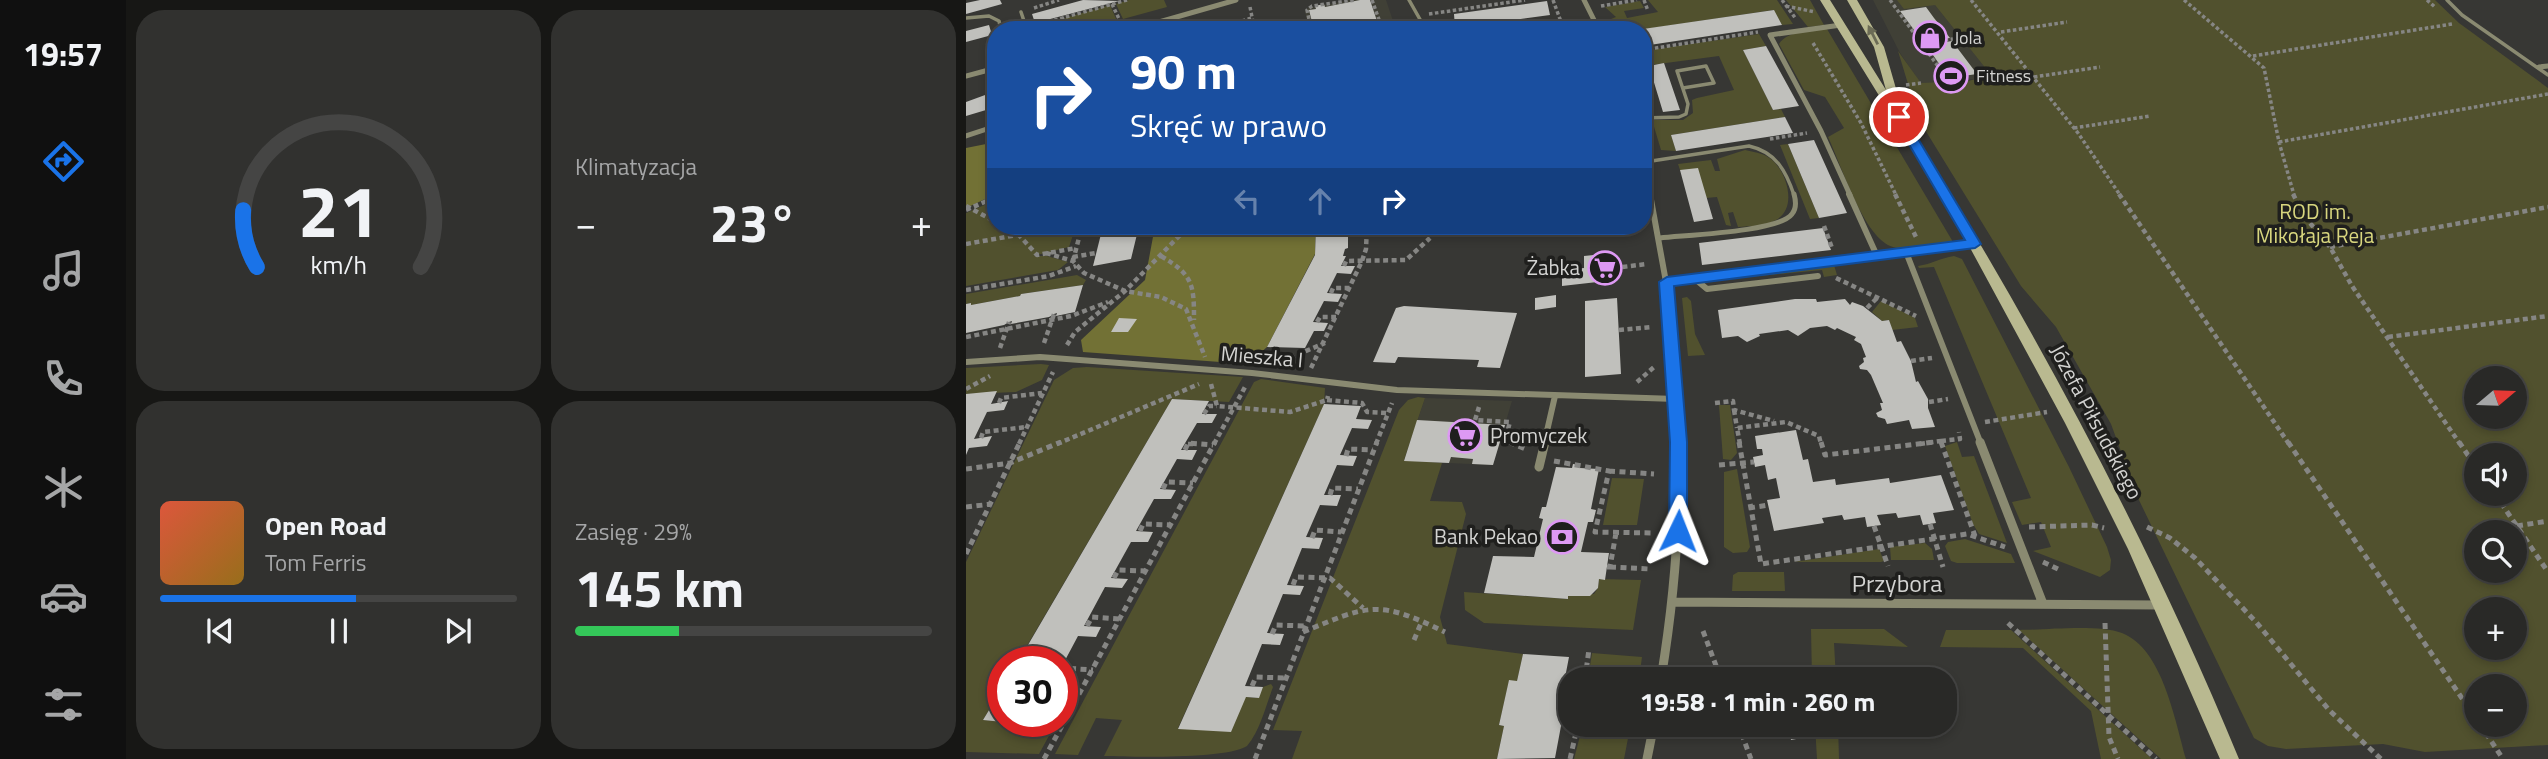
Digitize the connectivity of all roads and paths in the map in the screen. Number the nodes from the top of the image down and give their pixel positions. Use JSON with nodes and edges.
{"nodes":[{"id":1,"x":1059,"y":0,"type":"edge"},
{"id":2,"x":1127,"y":0,"type":"edge"},
{"id":3,"x":1236,"y":0,"type":"edge"},
{"id":4,"x":1355,"y":0,"type":"edge"},
{"id":5,"x":1372,"y":0,"type":"edge"},
{"id":6,"x":1409,"y":0,"type":"edge"},
{"id":7,"x":1525,"y":0,"type":"edge"},
{"id":8,"x":1553,"y":0,"type":"edge"},
{"id":9,"x":1584,"y":0,"type":"edge"},
{"id":10,"x":1637,"y":0,"type":"edge"},
{"id":11,"x":1644,"y":0,"type":"edge"},
{"id":12,"x":1825,"y":0,"type":"edge"},
{"id":13,"x":1852,"y":0,"type":"edge"},
{"id":14,"x":1890,"y":0,"type":"edge"},
{"id":15,"x":1971,"y":0,"type":"edge"},
{"id":16,"x":2184,"y":0,"type":"edge"},
{"id":17,"x":2447,"y":0,"type":"edge"},
{"id":18,"x":1112,"y":3,"type":"junction"},
{"id":19,"x":1319,"y":3,"type":"edge"},
{"id":20,"x":1601,"y":6,"type":"dead end"},
{"id":21,"x":1786,"y":6,"type":"dead end"},
{"id":22,"x":1250,"y":7,"type":"dead end"},
{"id":23,"x":1648,"y":11,"type":"dead end"},
{"id":24,"x":1021,"y":12,"type":"joint"},
{"id":25,"x":1822,"y":13,"type":"dead end"},
{"id":26,"x":1062,"y":17,"type":"junction"},
{"id":27,"x":1422,"y":17,"type":"junction"},
{"id":28,"x":966,"y":18,"type":"edge"},
{"id":29,"x":1252,"y":18,"type":"junction"},
{"id":30,"x":999,"y":21,"type":"edge"},
{"id":31,"x":1024,"y":21,"type":"edge"},
{"id":32,"x":1050,"y":21,"type":"edge"},
{"id":33,"x":1064,"y":21,"type":"edge"},
{"id":34,"x":1120,"y":21,"type":"edge"},
{"id":35,"x":1162,"y":21,"type":"edge"},
{"id":36,"x":1241,"y":21,"type":"edge"},
{"id":37,"x":1253,"y":21,"type":"edge"},
{"id":38,"x":1309,"y":21,"type":"edge"},
{"id":39,"x":1380,"y":21,"type":"edge"},
{"id":40,"x":1406,"y":21,"type":"edge"},
{"id":41,"x":1423,"y":21,"type":"edge"},
{"id":42,"x":1561,"y":21,"type":"edge"},
{"id":43,"x":1594,"y":21,"type":"edge"},
{"id":44,"x":2067,"y":22,"type":"dead end"},
{"id":45,"x":2452,"y":24,"type":"dead end"},
{"id":46,"x":1841,"y":25,"type":"junction"},
{"id":47,"x":1803,"y":30,"type":"junction"},
{"id":48,"x":1761,"y":32,"type":"dead end"},
{"id":49,"x":2000,"y":33,"type":"junction"},
{"id":50,"x":1953,"y":39,"type":"dead end"},
{"id":51,"x":1915,"y":44,"type":"dead end"},
{"id":52,"x":1922,"y":44,"type":"junction"},
{"id":53,"x":1652,"y":49,"type":"edge"},
{"id":54,"x":2253,"y":56,"type":"junction"},
{"id":55,"x":2548,"y":66,"type":"edge"},
{"id":56,"x":2100,"y":67,"type":"dead end"},
{"id":57,"x":2539,"y":67,"type":"junction"},
{"id":58,"x":987,"y":70,"type":"edge"},
{"id":59,"x":2548,"y":75,"type":"edge"},
{"id":60,"x":966,"y":76,"type":"edge"},
{"id":61,"x":2034,"y":77,"type":"junction"},
{"id":62,"x":1948,"y":80,"type":"dead end"},
{"id":63,"x":1921,"y":83,"type":"dead end"},
{"id":64,"x":1905,"y":86,"type":"dead end"},
{"id":65,"x":1683,"y":88,"type":"junction"},
{"id":66,"x":2548,"y":94,"type":"edge"},
{"id":67,"x":2150,"y":116,"type":"dead end"},
{"id":68,"x":1899,"y":117,"type":"junction"},
{"id":69,"x":1652,"y":118,"type":"edge"},
{"id":70,"x":2074,"y":128,"type":"junction"},
{"id":71,"x":987,"y":129,"type":"edge"},
{"id":72,"x":966,"y":136,"type":"edge"},
{"id":73,"x":2279,"y":142,"type":"junction"},
{"id":74,"x":1652,"y":158,"type":"edge"},
{"id":75,"x":1652,"y":198,"type":"edge"},
{"id":76,"x":987,"y":201,"type":"edge"},
{"id":77,"x":2548,"y":207,"type":"edge"},
{"id":78,"x":968,"y":208,"type":"edge"},
{"id":79,"x":987,"y":218,"type":"edge"},
{"id":80,"x":1824,"y":226,"type":"dead end"},
{"id":81,"x":1013,"y":235,"type":"edge"},
{"id":82,"x":1019,"y":235,"type":"edge"},
{"id":83,"x":1079,"y":235,"type":"edge"},
{"id":84,"x":1181,"y":235,"type":"edge"},
{"id":85,"x":1367,"y":235,"type":"edge"},
{"id":86,"x":1431,"y":235,"type":"edge"},
{"id":87,"x":1660,"y":238,"type":"junction"},
{"id":88,"x":966,"y":244,"type":"edge"},
{"id":89,"x":1975,"y":244,"type":"junction"},
{"id":90,"x":2330,"y":247,"type":"junction"},
{"id":91,"x":1076,"y":248,"type":"junction"},
{"id":92,"x":1924,"y":250,"type":"junction"},
{"id":93,"x":1906,"y":252,"type":"junction"},
{"id":94,"x":1046,"y":253,"type":"junction"},
{"id":95,"x":1096,"y":253,"type":"dead end"},
{"id":96,"x":1834,"y":255,"type":"dead end"},
{"id":97,"x":1161,"y":256,"type":"junction"},
{"id":98,"x":1877,"y":256,"type":"junction"},
{"id":99,"x":1074,"y":261,"type":"junction"},
{"id":100,"x":1362,"y":261,"type":"junction"},
{"id":101,"x":1647,"y":264,"type":"dead end"},
{"id":102,"x":1345,"y":266,"type":"dead end"},
{"id":103,"x":1614,"y":268,"type":"dead end"},
{"id":104,"x":1818,"y":276,"type":"joint"},
{"id":105,"x":1695,"y":279,"type":"junction"},
{"id":106,"x":1667,"y":282,"type":"junction"},
{"id":107,"x":1350,"y":288,"type":"junction"},
{"id":108,"x":966,"y":290,"type":"edge"},
{"id":109,"x":1125,"y":291,"type":"junction"},
{"id":110,"x":1331,"y":293,"type":"dead end"},
{"id":111,"x":1878,"y":296,"type":"junction"},
{"id":112,"x":1113,"y":300,"type":"junction"},
{"id":113,"x":1867,"y":308,"type":"dead end"},
{"id":114,"x":1054,"y":314,"type":"dead end"},
{"id":115,"x":1917,"y":316,"type":"dead end"},
{"id":116,"x":2548,"y":316,"type":"edge"},
{"id":117,"x":1336,"y":317,"type":"junction"},
{"id":118,"x":1051,"y":321,"type":"junction"},
{"id":119,"x":1009,"y":322,"type":"dead end"},
{"id":120,"x":1317,"y":322,"type":"dead end"},
{"id":121,"x":1194,"y":324,"type":"junction"},
{"id":122,"x":1652,"y":327,"type":"dead end"},
{"id":123,"x":1006,"y":329,"type":"junction"},
{"id":124,"x":1619,"y":330,"type":"dead end"},
{"id":125,"x":966,"y":337,"type":"edge"},
{"id":126,"x":2388,"y":337,"type":"junction"},
{"id":127,"x":1325,"y":343,"type":"junction"},
{"id":128,"x":1040,"y":358,"type":"junction"},
{"id":129,"x":1933,"y":358,"type":"dead end"},
{"id":130,"x":997,"y":359,"type":"junction"},
{"id":131,"x":1059,"y":359,"type":"junction"},
{"id":132,"x":1911,"y":361,"type":"dead end"},
{"id":133,"x":966,"y":362,"type":"edge"},
{"id":134,"x":1230,"y":372,"type":"junction"},
{"id":135,"x":1252,"y":373,"type":"junction"},
{"id":136,"x":1306,"y":378,"type":"junction"},
{"id":137,"x":1210,"y":380,"type":"junction"},
{"id":138,"x":1334,"y":382,"type":"junction"},
{"id":139,"x":1397,"y":390,"type":"junction"},
{"id":140,"x":1042,"y":393,"type":"junction"},
{"id":141,"x":1483,"y":393,"type":"junction"},
{"id":142,"x":1555,"y":396,"type":"junction"},
{"id":143,"x":1676,"y":399,"type":"junction"},
{"id":144,"x":1949,"y":399,"type":"dead end"},
{"id":145,"x":1326,"y":400,"type":"junction"},
{"id":146,"x":1929,"y":402,"type":"dead end"},
{"id":147,"x":999,"y":403,"type":"dead end"},
{"id":148,"x":1715,"y":403,"type":"dead end"},
{"id":149,"x":1217,"y":406,"type":"junction"},
{"id":150,"x":1234,"y":407,"type":"junction"},
{"id":151,"x":1734,"y":410,"type":"junction"},
{"id":152,"x":1367,"y":412,"type":"junction"},
{"id":153,"x":2047,"y":412,"type":"dead end"},
{"id":154,"x":1387,"y":413,"type":"junction"},
{"id":155,"x":1204,"y":414,"type":"dead end"},
{"id":156,"x":1362,"y":419,"type":"dead end"},
{"id":157,"x":1778,"y":423,"type":"junction"},
{"id":158,"x":1973,"y":423,"type":"junction"},
{"id":159,"x":1027,"y":427,"type":"junction"},
{"id":160,"x":1737,"y":428,"type":"junction"},
{"id":161,"x":981,"y":438,"type":"dead end"},
{"id":162,"x":1941,"y":441,"type":"junction"},
{"id":163,"x":1213,"y":444,"type":"junction"},
{"id":164,"x":2464,"y":449,"type":"edge"},
{"id":165,"x":1185,"y":450,"type":"dead end"},
{"id":166,"x":1373,"y":450,"type":"junction"},
{"id":167,"x":1346,"y":456,"type":"dead end"},
{"id":168,"x":1754,"y":462,"type":"dead end"},
{"id":169,"x":1010,"y":463,"type":"junction"},
{"id":170,"x":1540,"y":463,"type":"junction"},
{"id":171,"x":1742,"y":463,"type":"junction"},
{"id":172,"x":1720,"y":465,"type":"dead end"},
{"id":173,"x":966,"y":469,"type":"edge"},
{"id":174,"x":1609,"y":471,"type":"junction"},
{"id":175,"x":1654,"y":474,"type":"dead end"},
{"id":176,"x":1193,"y":483,"type":"junction"},
{"id":177,"x":1163,"y":489,"type":"dead end"},
{"id":178,"x":1358,"y":489,"type":"junction"},
{"id":179,"x":1329,"y":495,"type":"dead end"},
{"id":180,"x":992,"y":504,"type":"junction"},
{"id":181,"x":1769,"y":505,"type":"dead end"},
{"id":182,"x":966,"y":507,"type":"edge"},
{"id":183,"x":1749,"y":508,"type":"junction"},
{"id":184,"x":2548,"y":521,"type":"edge"},
{"id":185,"x":1930,"y":524,"type":"dead end"},
{"id":186,"x":2527,"y":524,"type":"edge"},
{"id":187,"x":1171,"y":525,"type":"junction"},
{"id":188,"x":1874,"y":526,"type":"dead end"},
{"id":189,"x":2145,"y":526,"type":"dead end"},
{"id":190,"x":2104,"y":528,"type":"dead end"},
{"id":191,"x":2014,"y":529,"type":"junction"},
{"id":192,"x":1140,"y":531,"type":"dead end"},
{"id":193,"x":1341,"y":531,"type":"junction"},
{"id":194,"x":1616,"y":533,"type":"junction"},
{"id":195,"x":1654,"y":534,"type":"dead end"},
{"id":196,"x":1975,"y":536,"type":"junction"},
{"id":197,"x":1312,"y":538,"type":"dead end"},
{"id":198,"x":1935,"y":539,"type":"junction"},
{"id":199,"x":2527,"y":541,"type":"edge"},
{"id":200,"x":1883,"y":545,"type":"junction"},
{"id":201,"x":967,"y":550,"type":"edge"},
{"id":202,"x":2024,"y":554,"type":"junction"},
{"id":203,"x":1888,"y":566,"type":"dead end"},
{"id":204,"x":1943,"y":567,"type":"dead end"},
{"id":205,"x":1650,"y":569,"type":"dead end"},
{"id":206,"x":2060,"y":569,"type":"dead end"},
{"id":207,"x":1146,"y":571,"type":"junction"},
{"id":208,"x":2548,"y":572,"type":"edge"},
{"id":209,"x":1114,"y":578,"type":"dead end"},
{"id":210,"x":1323,"y":578,"type":"junction"},
{"id":211,"x":1293,"y":585,"type":"dead end"},
{"id":212,"x":1674,"y":602,"type":"junction"},
{"id":213,"x":2043,"y":604,"type":"junction"},
{"id":214,"x":2161,"y":605,"type":"junction"},
{"id":215,"x":1363,"y":608,"type":"junction"},
{"id":216,"x":1120,"y":619,"type":"junction"},
{"id":217,"x":1422,"y":621,"type":"junction"},
{"id":218,"x":2008,"y":623,"type":"dead end"},
{"id":219,"x":2105,"y":624,"type":"dead end"},
{"id":220,"x":1087,"y":626,"type":"dead end"},
{"id":221,"x":1304,"y":629,"type":"junction"},
{"id":222,"x":1703,"y":631,"type":"dead end"},
{"id":223,"x":1445,"y":632,"type":"dead end"},
{"id":224,"x":1272,"y":634,"type":"dead end"},
{"id":225,"x":1414,"y":640,"type":"dead end"},
{"id":226,"x":1589,"y":649,"type":"dead end"},
{"id":227,"x":1587,"y":667,"type":"edge"},
{"id":228,"x":1663,"y":667,"type":"edge"},
{"id":229,"x":1716,"y":667,"type":"edge"},
{"id":230,"x":1078,"y":669,"type":"edge"},
{"id":231,"x":1093,"y":670,"type":"junction"},
{"id":232,"x":1285,"y":678,"type":"junction"},
{"id":233,"x":1252,"y":686,"type":"dead end"},
{"id":234,"x":2464,"y":701,"type":"edge"},
{"id":235,"x":2107,"y":715,"type":"junction"},
{"id":236,"x":1575,"y":737,"type":"edge"},
{"id":237,"x":1651,"y":737,"type":"edge"},
{"id":238,"x":1743,"y":737,"type":"edge"},
{"id":239,"x":2489,"y":737,"type":"edge"},
{"id":240,"x":1044,"y":759,"type":"edge"},
{"id":241,"x":1255,"y":759,"type":"edge"},
{"id":242,"x":1570,"y":759,"type":"edge"},
{"id":243,"x":1647,"y":759,"type":"edge"},
{"id":244,"x":1751,"y":759,"type":"edge"},
{"id":245,"x":2118,"y":759,"type":"edge"},
{"id":246,"x":2156,"y":759,"type":"edge"},
{"id":247,"x":2230,"y":759,"type":"edge"},
{"id":248,"x":2381,"y":759,"type":"edge"},
{"id":249,"x":2504,"y":759,"type":"edge"}],
"edges":[{"from":1,"to":24,"type":"path"},
{"from":2,"to":18,"type":"path"},
{"from":3,"to":35,"type":"street"},
{"from":4,"to":19,"type":"path"},
{"from":5,"to":39,"type":"path"},
{"from":6,"to":27,"type":"lane"},
{"from":7,"to":27,"type":"path"},
{"from":8,"to":42,"type":"path"},
{"from":9,"to":43,"type":"street"},
{"from":10,"to":20,"type":"path"},
{"from":11,"to":23,"type":"path"},
{"from":12,"to":46,"type":"street","name":"Józefa Piłsudskiego"},
{"from":68,"to":13,"type":"street","name":"Józefa Piłsudskiego","one_way":true},
{"from":14,"to":52,"type":"path"},
{"from":15,"to":49,"type":"path"},
{"from":16,"to":54,"type":"path"},
{"from":17,"to":57,"type":"lane"},
{"from":18,"to":26,"type":"path"},
{"from":18,"to":34,"type":"path"},
{"from":19,"to":38,"type":"path"},
{"from":21,"to":25,"type":"path"},
{"from":22,"to":29,"type":"path"},
{"from":24,"to":31,"type":"lane"},
{"from":26,"to":32,"type":"path"},
{"from":26,"to":33,"type":"path"},
{"from":27,"to":40,"type":"path"},
{"from":27,"to":41,"type":"lane"},
{"from":28,"to":30,"type":"lane"},
{"from":29,"to":36,"type":"path"},
{"from":29,"to":37,"type":"path"},
{"from":44,"to":49,"type":"path"},
{"from":45,"to":54,"type":"path"},
{"from":46,"to":47,"type":"street"},
{"from":46,"to":68,"type":"street","name":"Józefa Piłsudskiego"},
{"from":47,"to":92,"type":"path"},
{"from":47,"to":98,"type":"street"},
{"from":48,"to":53,"type":"path"},
{"from":49,"to":61,"type":"path"},
{"from":50,"to":52,"type":"path"},
{"from":51,"to":52,"type":"path"},
{"from":52,"to":62,"type":"path"},
{"from":54,"to":73,"type":"path"},
{"from":55,"to":57,"type":"street"},
{"from":56,"to":61,"type":"path"},
{"from":57,"to":59,"type":"lane"},
{"from":58,"to":60,"type":"street"},
{"from":61,"to":70,"type":"path"},
{"from":63,"to":64,"type":"path"},
{"from":65,"to":65,"type":"lane"},
{"from":65,"to":69,"type":"lane"},
{"from":66,"to":73,"type":"path"},
{"from":67,"to":70,"type":"path"},
{"from":68,"to":89,"type":"street","name":"Józefa Piłsudskiego"},
{"from":70,"to":234,"type":"path"},
{"from":71,"to":72,"type":"street"},
{"from":73,"to":90,"type":"path"},
{"from":74,"to":87,"type":"lane"},
{"from":75,"to":87,"type":"street"},
{"from":76,"to":78,"type":"path"},
{"from":77,"to":90,"type":"path"},
{"from":78,"to":79,"type":"path"},
{"from":80,"to":96,"type":"path"},
{"from":81,"to":88,"type":"path"},
{"from":82,"to":94,"type":"path"},
{"from":83,"to":91,"type":"path"},
{"from":84,"to":97,"type":"path"},
{"from":85,"to":100,"type":"path"},
{"from":86,"to":100,"type":"path"},
{"from":87,"to":106,"type":"street"},
{"from":89,"to":92,"type":"street"},
{"from":89,"to":214,"type":"street","name":"Józefa Piłsudskiego"},
{"from":90,"to":126,"type":"path"},
{"from":91,"to":94,"type":"path"},
{"from":91,"to":99,"type":"path"},
{"from":92,"to":93,"type":"street"},
{"from":93,"to":98,"type":"street"},
{"from":93,"to":158,"type":"street"},
{"from":94,"to":99,"type":"path"},
{"from":95,"to":99,"type":"path"},
{"from":97,"to":109,"type":"path"},
{"from":97,"to":121,"type":"path"},
{"from":98,"to":105,"type":"street"},
{"from":99,"to":108,"type":"path"},
{"from":99,"to":109,"type":"path"},
{"from":100,"to":102,"type":"path"},
{"from":100,"to":107,"type":"path"},
{"from":101,"to":103,"type":"path"},
{"from":104,"to":105,"type":"street"},
{"from":104,"to":111,"type":"path"},
{"from":105,"to":106,"type":"street"},
{"from":106,"to":143,"type":"street"},
{"from":107,"to":110,"type":"path"},
{"from":107,"to":117,"type":"path"},
{"from":109,"to":112,"type":"path"},
{"from":109,"to":121,"type":"path"},
{"from":111,"to":113,"type":"path"},
{"from":111,"to":115,"type":"path"},
{"from":112,"to":118,"type":"path"},
{"from":112,"to":131,"type":"path"},
{"from":114,"to":118,"type":"path"},
{"from":116,"to":126,"type":"path"},
{"from":117,"to":120,"type":"path"},
{"from":117,"to":127,"type":"path"},
{"from":118,"to":123,"type":"path"},
{"from":118,"to":128,"type":"path"},
{"from":119,"to":123,"type":"path"},
{"from":121,"to":134,"type":"path"},
{"from":122,"to":124,"type":"path"},
{"from":123,"to":125,"type":"path"},
{"from":123,"to":130,"type":"path"},
{"from":126,"to":164,"type":"path"},
{"from":127,"to":135,"type":"path"},
{"from":127,"to":136,"type":"path"},
{"from":128,"to":130,"type":"street","name":"Mieszka I"},
{"from":128,"to":131,"type":"street","name":"Mieszka I"},
{"from":129,"to":132,"type":"path"},
{"from":130,"to":133,"type":"street","name":"Mieszka I"},
{"from":131,"to":134,"type":"street","name":"Mieszka I"},
{"from":131,"to":140,"type":"path"},
{"from":134,"to":135,"type":"street","name":"Mieszka I"},
{"from":134,"to":137,"type":"path"},
{"from":135,"to":136,"type":"street","name":"Mieszka I"},
{"from":135,"to":150,"type":"path"},
{"from":136,"to":138,"type":"street","name":"Mieszka I"},
{"from":137,"to":149,"type":"path"},
{"from":137,"to":169,"type":"path"},
{"from":138,"to":139,"type":"street","name":"Mieszka I"},
{"from":138,"to":145,"type":"path"},
{"from":139,"to":141,"type":"street","name":"Mieszka I"},
{"from":139,"to":154,"type":"path"},
{"from":140,"to":147,"type":"path"},
{"from":140,"to":159,"type":"path"},
{"from":141,"to":142,"type":"street","name":"Mieszka I"},
{"from":141,"to":170,"type":"path"},
{"from":142,"to":143,"type":"street","name":"Mieszka I"},
{"from":142,"to":170,"type":"street"},
{"from":143,"to":212,"type":"street"},
{"from":144,"to":146,"type":"path"},
{"from":145,"to":150,"type":"path"},
{"from":145,"to":152,"type":"path"},
{"from":148,"to":151,"type":"path"},
{"from":149,"to":150,"type":"path"},
{"from":149,"to":155,"type":"path"},
{"from":150,"to":163,"type":"path"},
{"from":151,"to":157,"type":"path"},
{"from":151,"to":160,"type":"path"},
{"from":152,"to":154,"type":"path"},
{"from":152,"to":156,"type":"path"},
{"from":153,"to":158,"type":"path"},
{"from":154,"to":166,"type":"path"},
{"from":157,"to":160,"type":"path"},
{"from":157,"to":162,"type":"path"},
{"from":158,"to":162,"type":"path"},
{"from":158,"to":191,"type":"street"},
{"from":159,"to":161,"type":"path"},
{"from":159,"to":169,"type":"path"},
{"from":160,"to":171,"type":"path"},
{"from":162,"to":196,"type":"path"},
{"from":163,"to":165,"type":"path"},
{"from":163,"to":176,"type":"path"},
{"from":166,"to":167,"type":"path"},
{"from":166,"to":178,"type":"path"},
{"from":168,"to":171,"type":"path"},
{"from":169,"to":173,"type":"path"},
{"from":169,"to":180,"type":"path"},
{"from":170,"to":174,"type":"path"},
{"from":171,"to":172,"type":"path"},
{"from":171,"to":183,"type":"path"},
{"from":174,"to":175,"type":"path"},
{"from":174,"to":194,"type":"path"},
{"from":176,"to":177,"type":"path"},
{"from":176,"to":187,"type":"path"},
{"from":178,"to":179,"type":"path"},
{"from":178,"to":193,"type":"path"},
{"from":180,"to":182,"type":"path"},
{"from":180,"to":201,"type":"path"},
{"from":181,"to":183,"type":"path"},
{"from":183,"to":200,"type":"path"},
{"from":184,"to":186,"type":"path"},
{"from":185,"to":198,"type":"path"},
{"from":187,"to":192,"type":"path"},
{"from":187,"to":207,"type":"path"},
{"from":188,"to":200,"type":"path"},
{"from":189,"to":248,"type":"path"},
{"from":190,"to":191,"type":"path"},
{"from":191,"to":202,"type":"street"},
{"from":193,"to":197,"type":"path"},
{"from":193,"to":210,"type":"path"},
{"from":194,"to":195,"type":"path"},
{"from":194,"to":205,"type":"path"},
{"from":196,"to":198,"type":"path"},
{"from":196,"to":202,"type":"path"},
{"from":198,"to":200,"type":"path"},
{"from":198,"to":204,"type":"path"},
{"from":199,"to":208,"type":"path"},
{"from":200,"to":203,"type":"path"},
{"from":202,"to":206,"type":"path"},
{"from":202,"to":213,"type":"street"},
{"from":207,"to":209,"type":"path"},
{"from":207,"to":216,"type":"path"},
{"from":210,"to":211,"type":"path"},
{"from":210,"to":215,"type":"path"},
{"from":210,"to":221,"type":"path"},
{"from":212,"to":213,"type":"street","name":"Przybora"},
{"from":212,"to":228,"type":"street"},
{"from":213,"to":214,"type":"street","name":"Przybora"},
{"from":214,"to":247,"type":"street","name":"Józefa Piłsudskiego"},
{"from":215,"to":217,"type":"path"},
{"from":215,"to":221,"type":"path"},
{"from":216,"to":220,"type":"path"},
{"from":216,"to":231,"type":"path"},
{"from":217,"to":223,"type":"path"},
{"from":217,"to":225,"type":"path"},
{"from":218,"to":235,"type":"path"},
{"from":219,"to":235,"type":"path"},
{"from":221,"to":224,"type":"path"},
{"from":221,"to":232,"type":"path"},
{"from":222,"to":229,"type":"path"},
{"from":226,"to":227,"type":"path"},
{"from":230,"to":231,"type":"path"},
{"from":231,"to":240,"type":"path"},
{"from":232,"to":233,"type":"path"},
{"from":232,"to":241,"type":"path"},
{"from":235,"to":245,"type":"path"},
{"from":235,"to":246,"type":"path"},
{"from":236,"to":242,"type":"path"},
{"from":237,"to":243,"type":"street"},
{"from":238,"to":244,"type":"path"},
{"from":239,"to":249,"type":"path"}]}
